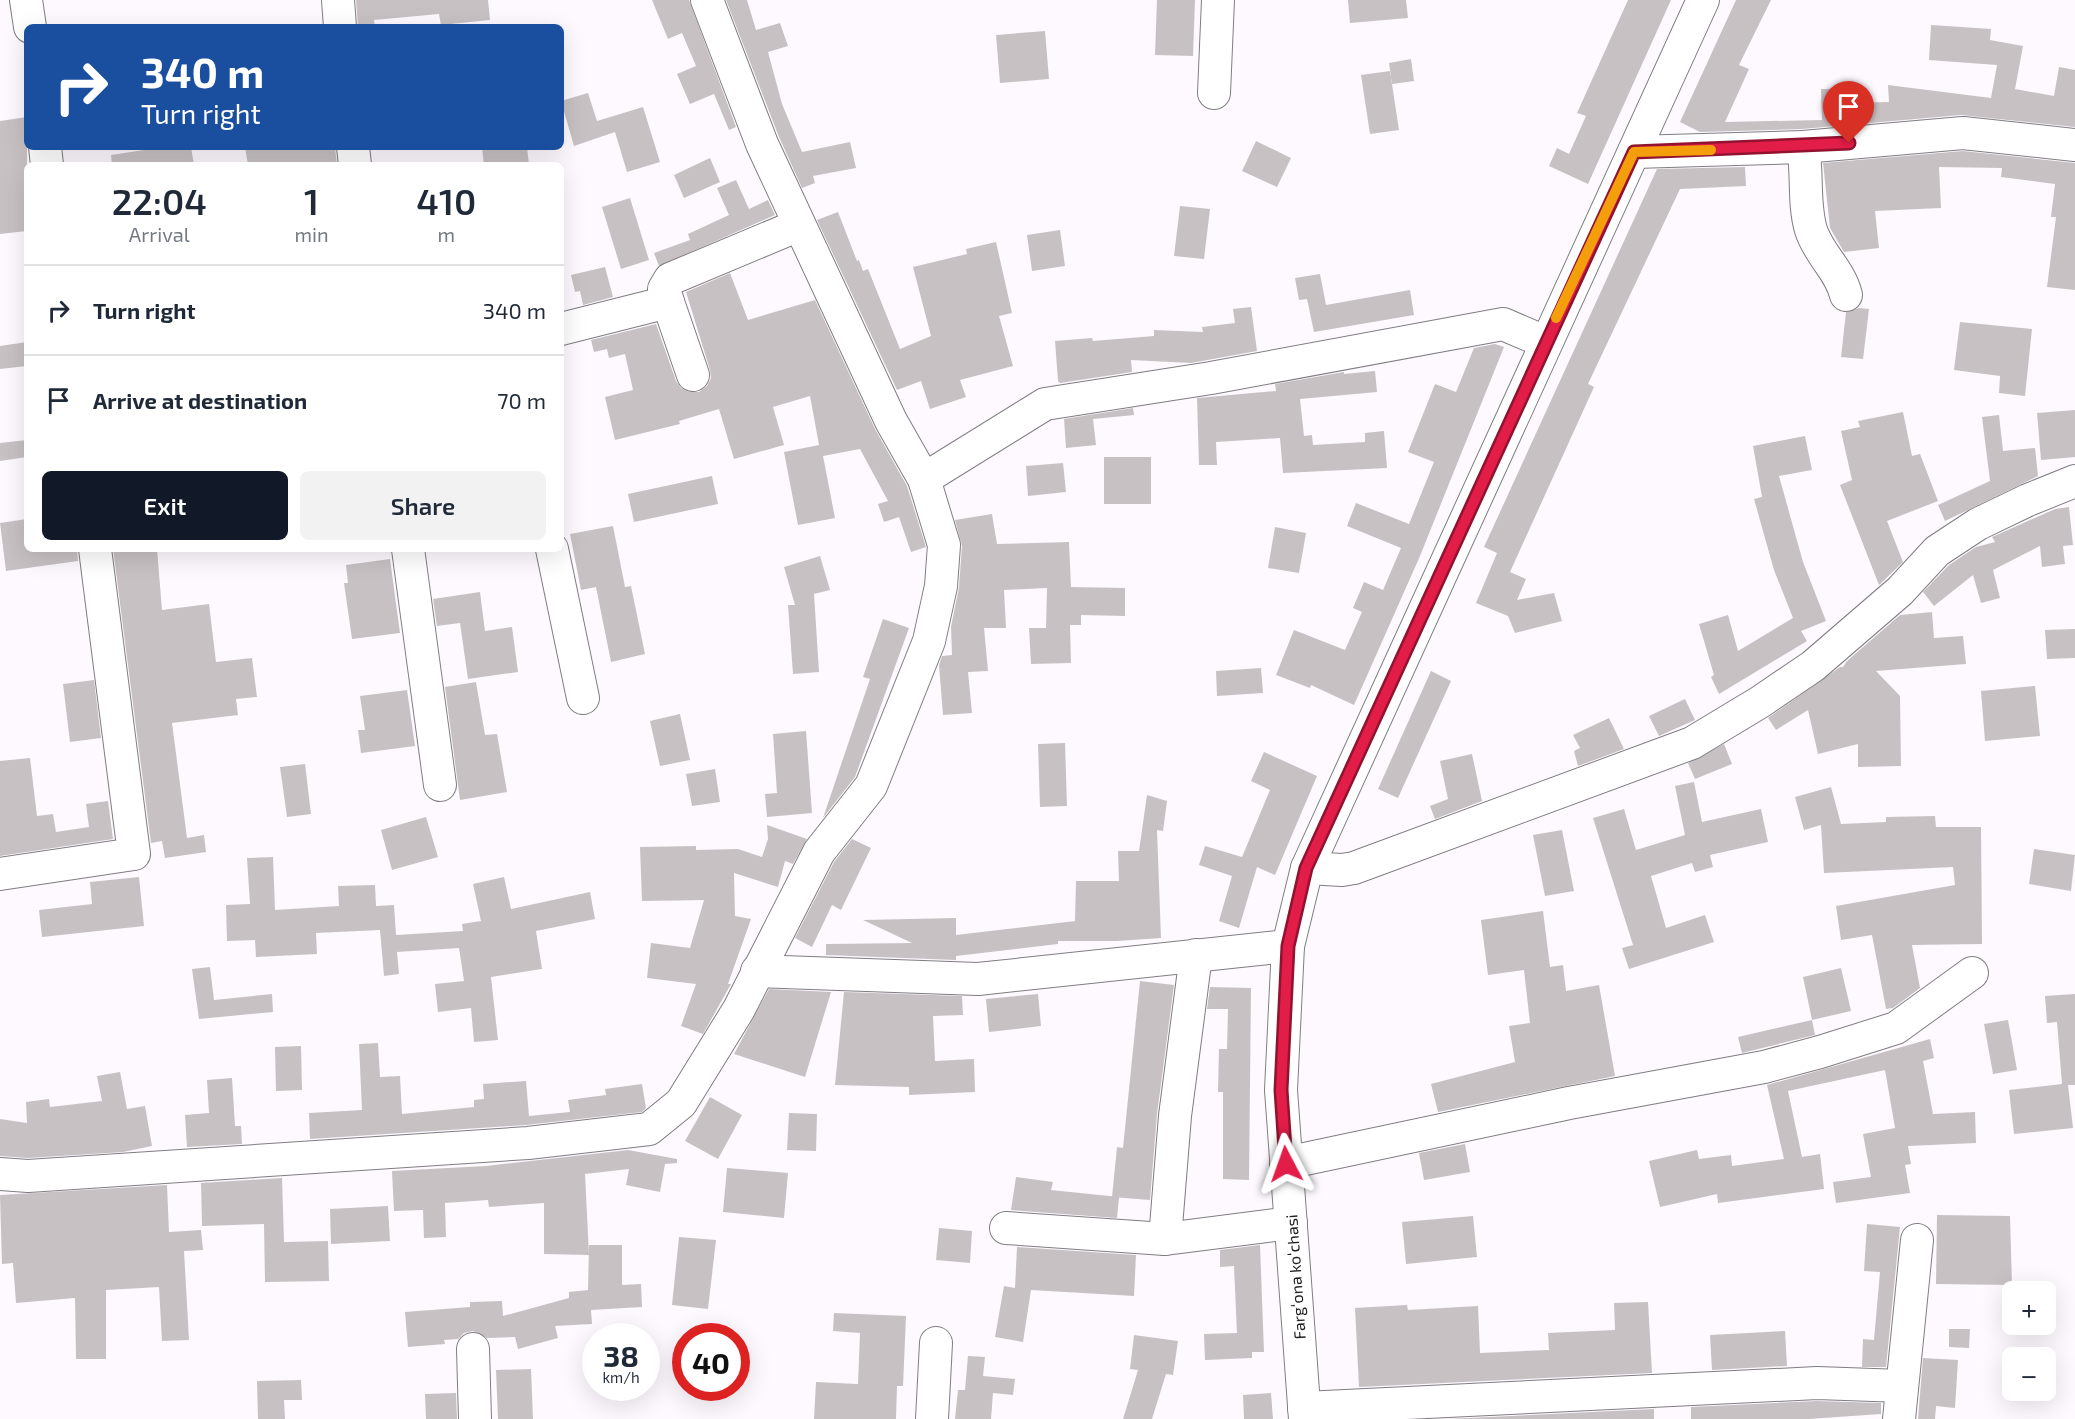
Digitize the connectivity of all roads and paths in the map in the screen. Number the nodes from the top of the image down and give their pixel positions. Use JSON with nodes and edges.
{"nodes":[{"id":1,"x":26,"y":0,"type":"edge"},
{"id":2,"x":338,"y":0,"type":"edge"},
{"id":3,"x":707,"y":0,"type":"edge"},
{"id":4,"x":1218,"y":0,"type":"edge"},
{"id":5,"x":1703,"y":0,"type":"edge"},
{"id":6,"x":30,"y":24,"type":"edge"},
{"id":7,"x":340,"y":24,"type":"edge"},
{"id":8,"x":1214,"y":93,"type":"dead end"},
{"id":9,"x":2075,"y":145,"type":"edge"},
{"id":10,"x":1803,"y":147,"type":"junction"},
{"id":11,"x":1634,"y":152,"type":"junction"},
{"id":12,"x":799,"y":225,"type":"junction"},
{"id":13,"x":1846,"y":295,"type":"dead end"},
{"id":14,"x":668,"y":302,"type":"junction"},
{"id":15,"x":564,"y":328,"type":"edge"},
{"id":16,"x":1545,"y":342,"type":"junction"},
{"id":17,"x":693,"y":375,"type":"dead end"},
{"id":18,"x":924,"y":479,"type":"junction"},
{"id":19,"x":2075,"y":481,"type":"edge"},
{"id":20,"x":95,"y":552,"type":"edge"},
{"id":21,"x":408,"y":552,"type":"edge"},
{"id":22,"x":553,"y":552,"type":"edge"},
{"id":23,"x":583,"y":698,"type":"dead end"},
{"id":24,"x":440,"y":785,"type":"dead end"},
{"id":25,"x":1306,"y":868,"type":"junction"},
{"id":26,"x":0,"y":874,"type":"edge"},
{"id":27,"x":1288,"y":946,"type":"junction"},
{"id":28,"x":1196,"y":955,"type":"junction"},
{"id":29,"x":757,"y":971,"type":"junction"},
{"id":30,"x":1972,"y":973,"type":"dead end"},
{"id":31,"x":1286,"y":1164,"type":"junction"},
{"id":32,"x":0,"y":1174,"type":"edge"},
{"id":33,"x":1291,"y":1223,"type":"junction"},
{"id":34,"x":1006,"y":1228,"type":"dead end"},
{"id":35,"x":1165,"y":1239,"type":"junction"},
{"id":36,"x":1917,"y":1240,"type":"dead end"},
{"id":37,"x":936,"y":1343,"type":"dead end"},
{"id":38,"x":473,"y":1349,"type":"dead end"},
{"id":39,"x":1902,"y":1386,"type":"junction"},
{"id":40,"x":1305,"y":1414,"type":"edge"},
{"id":41,"x":475,"y":1419,"type":"edge"},
{"id":42,"x":932,"y":1419,"type":"edge"},
{"id":43,"x":1899,"y":1419,"type":"edge"}],
"edges":[{"from":1,"to":6,"type":"street"},
{"from":2,"to":7,"type":"street"},
{"from":3,"to":12,"type":"street"},
{"from":4,"to":8,"type":"street"},
{"from":5,"to":11,"type":"street","name":"Fargʻona koʻchasi"},
{"from":9,"to":10,"type":"street"},
{"from":10,"to":11,"type":"street"},
{"from":10,"to":13,"type":"street"},
{"from":11,"to":16,"type":"street","name":"Fargʻona koʻchasi"},
{"from":12,"to":14,"type":"street"},
{"from":12,"to":18,"type":"street"},
{"from":14,"to":15,"type":"street"},
{"from":14,"to":17,"type":"street"},
{"from":16,"to":18,"type":"street"},
{"from":16,"to":25,"type":"street","name":"Fargʻona koʻchasi"},
{"from":18,"to":29,"type":"street"},
{"from":19,"to":25,"type":"street"},
{"from":20,"to":26,"type":"street"},
{"from":21,"to":24,"type":"street"},
{"from":22,"to":23,"type":"street"},
{"from":25,"to":27,"type":"street","name":"Fargʻona koʻchasi"},
{"from":27,"to":28,"type":"street"},
{"from":27,"to":31,"type":"street","name":"Fargʻona koʻchasi"},
{"from":28,"to":29,"type":"street"},
{"from":28,"to":35,"type":"street"},
{"from":29,"to":32,"type":"street"},
{"from":30,"to":31,"type":"street"},
{"from":31,"to":33,"type":"street","name":"Fargʻona koʻchasi"},
{"from":33,"to":35,"type":"street"},
{"from":33,"to":40,"type":"street","name":"Fargʻona koʻchasi"},
{"from":34,"to":35,"type":"street"},
{"from":36,"to":39,"type":"street"},
{"from":37,"to":42,"type":"street"},
{"from":38,"to":41,"type":"street"},
{"from":39,"to":40,"type":"street"},
{"from":39,"to":43,"type":"street"}]}
